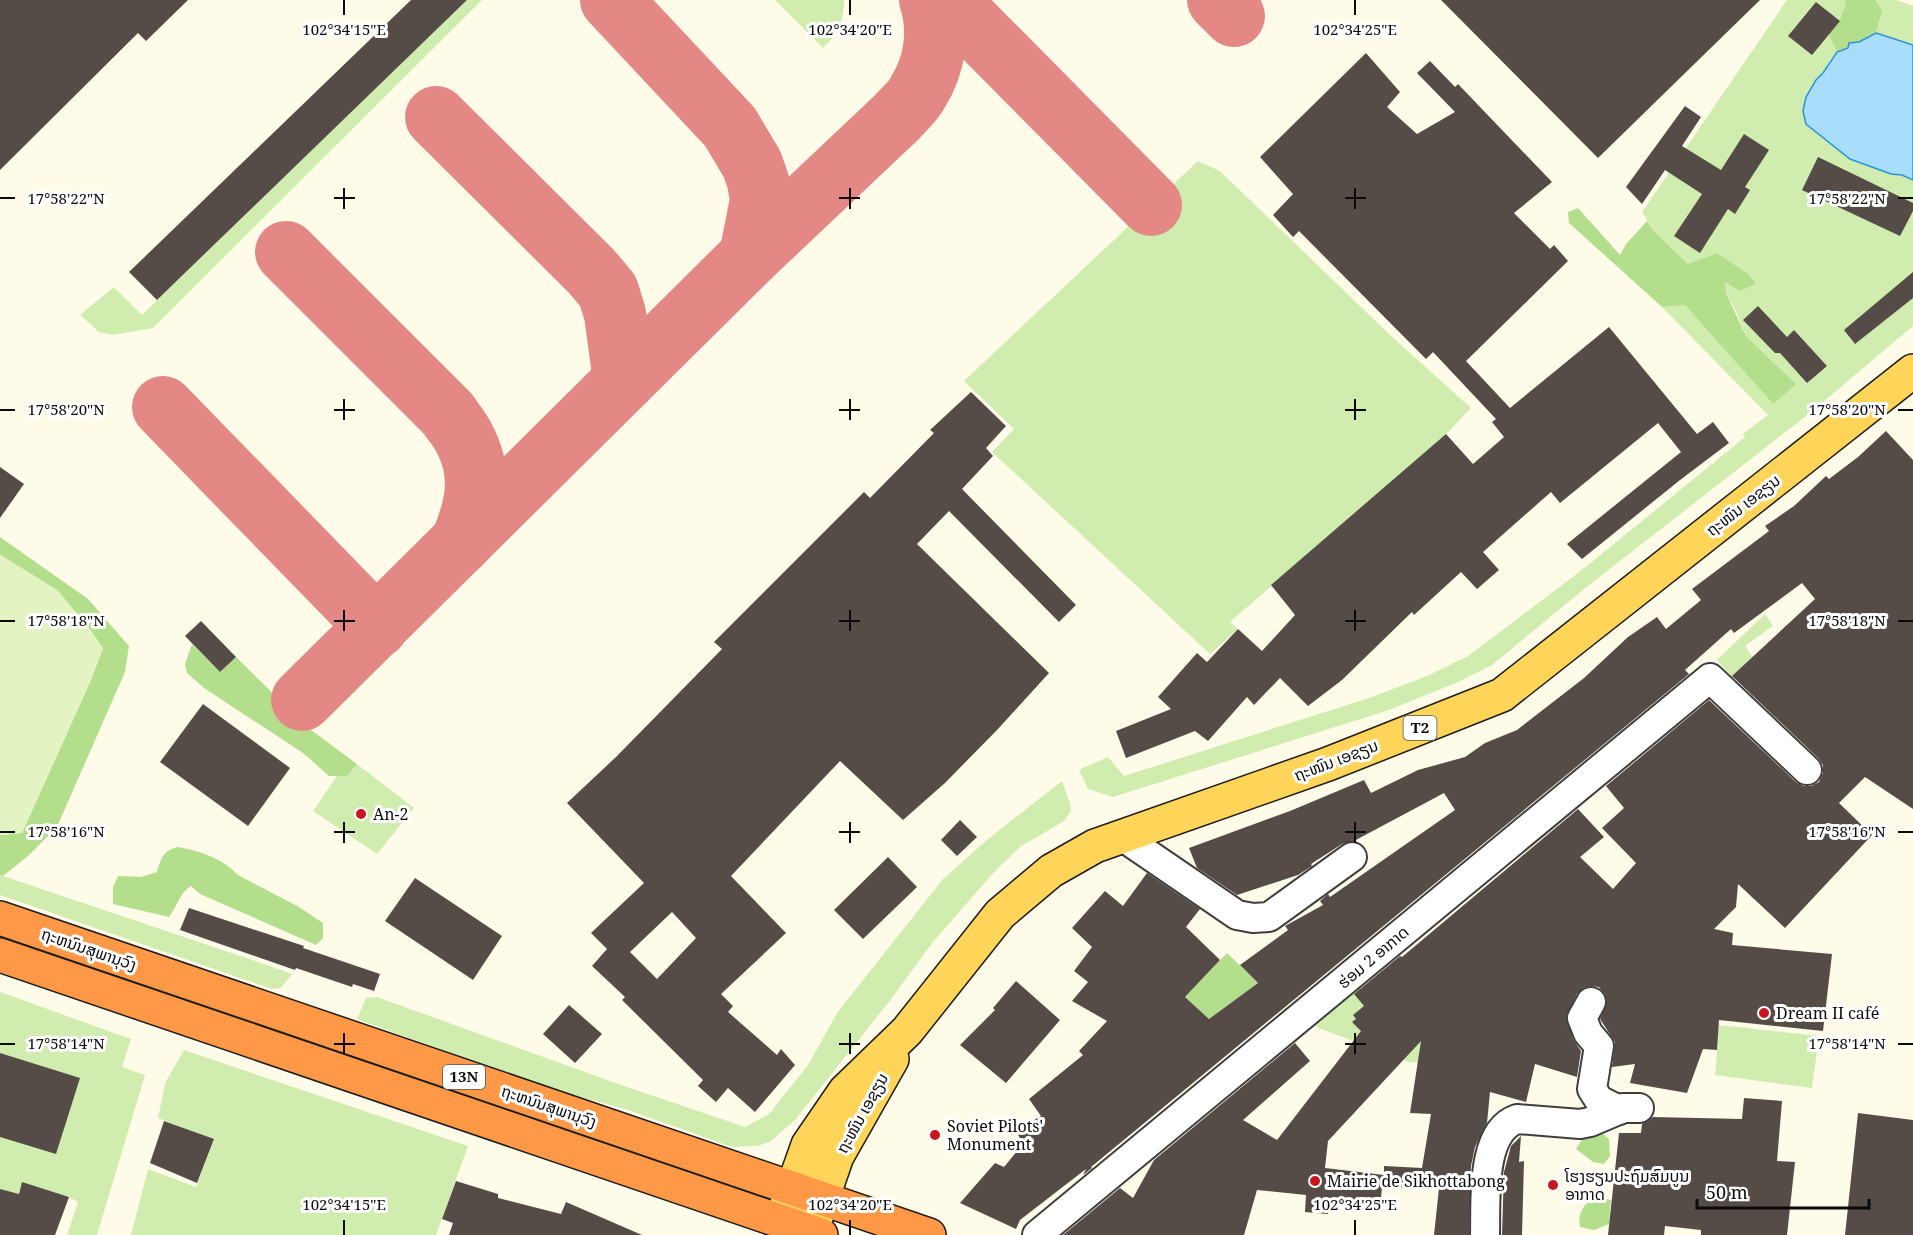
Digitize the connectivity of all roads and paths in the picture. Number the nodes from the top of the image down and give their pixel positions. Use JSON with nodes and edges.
{"nodes":[{"id":1,"x":1913,"y":371,"type":"edge"},
{"id":2,"x":1807,"y":770,"type":"dead end"},
{"id":3,"x":1123,"y":837,"type":"junction"},
{"id":4,"x":1352,"y":857,"type":"dead end"},
{"id":5,"x":0,"y":918,"type":"edge"},
{"id":6,"x":0,"y":955,"type":"edge"},
{"id":7,"x":1592,"y":1002,"type":"dead end"},
{"id":8,"x":808,"y":1194,"type":"junction"},
{"id":9,"x":803,"y":1230,"type":"edge"},
{"id":10,"x":929,"y":1235,"type":"edge"},
{"id":11,"x":1037,"y":1235,"type":"edge"},
{"id":12,"x":1485,"y":1235,"type":"edge"}],
"edges":[{"from":1,"to":3,"type":"main road","name":"ຖະໜົນ ເອຊຽນ","number":"T2"},
{"from":2,"to":11,"type":"street","name":"ຮ່ອມ 2 ອາກາດ"},
{"from":3,"to":4,"type":"street"},
{"from":3,"to":8,"type":"main road","name":"ຖະໜົນ ເອຊຽນ","number":"T2"},
{"from":5,"to":8,"type":"highway","name":"ຖະຫນົນສຸພານຸວົງ","number":"13N"},
{"from":6,"to":9,"type":"highway","name":"ຖະຫນົນສຸພານຸວົງ","number":"13N"},
{"from":7,"to":12,"type":"street"},
{"from":8,"to":9,"type":"main road","name":"ຖະໜົນ ເອຊຽນ"},
{"from":8,"to":10,"type":"highway","name":"ຖະຫນົນສຸພານຸວົງ","number":"13N"}]}
